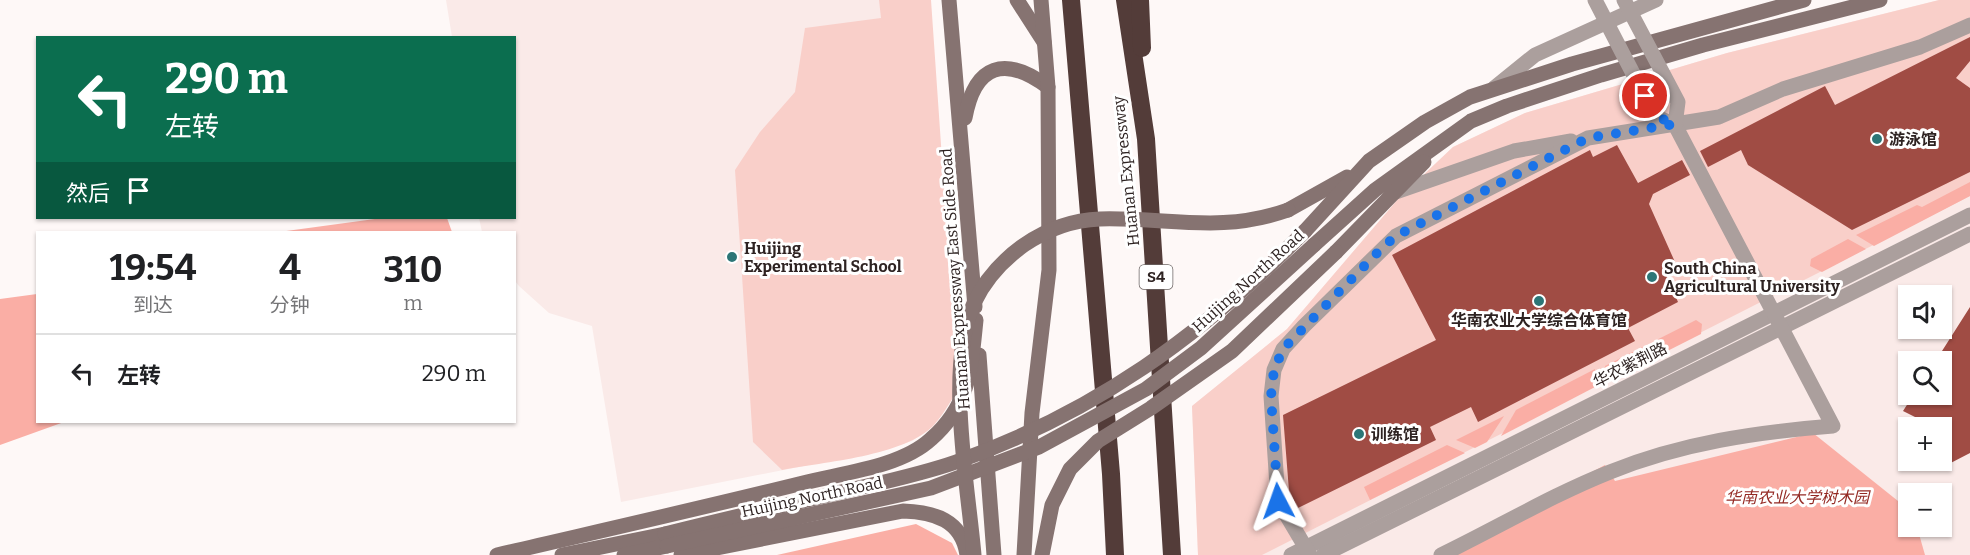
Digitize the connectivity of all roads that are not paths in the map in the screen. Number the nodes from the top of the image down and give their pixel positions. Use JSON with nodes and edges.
{"nodes":[{"id":1,"x":949,"y":0,"type":"edge"},
{"id":2,"x":1017,"y":0,"type":"edge"},
{"id":3,"x":1041,"y":0,"type":"edge"},
{"id":4,"x":1071,"y":0,"type":"edge"},
{"id":5,"x":1125,"y":0,"type":"edge"},
{"id":6,"x":1140,"y":0,"type":"edge"},
{"id":7,"x":1595,"y":0,"type":"edge"},
{"id":8,"x":1624,"y":0,"type":"edge"},
{"id":9,"x":1656,"y":0,"type":"edge"},
{"id":10,"x":1804,"y":0,"type":"edge"},
{"id":11,"x":1880,"y":0,"type":"edge"},
{"id":12,"x":1970,"y":25,"type":"edge"},
{"id":13,"x":1044,"y":42,"type":"junction"},
{"id":14,"x":1048,"y":87,"type":"junction"},
{"id":15,"x":1494,"y":88,"type":"junction"},
{"id":16,"x":1675,"y":124,"type":"junction"},
{"id":17,"x":962,"y":134,"type":"junction"},
{"id":18,"x":1446,"y":138,"type":"junction"},
{"id":19,"x":1588,"y":138,"type":"junction"},
{"id":20,"x":1146,"y":139,"type":"junction"},
{"id":21,"x":1369,"y":161,"type":"junction"},
{"id":22,"x":1396,"y":192,"type":"junction"},
{"id":23,"x":1970,"y":215,"type":"edge"},
{"id":24,"x":1970,"y":234,"type":"edge"},
{"id":25,"x":1774,"y":313,"type":"junction"},
{"id":26,"x":976,"y":320,"type":"junction"},
{"id":27,"x":1782,"y":327,"type":"junction"},
{"id":28,"x":1168,"y":472,"type":"junction"},
{"id":29,"x":666,"y":540,"type":"junction"},
{"id":30,"x":1308,"y":551,"type":"edge"},
{"id":31,"x":498,"y":555,"type":"edge"},
{"id":32,"x":562,"y":555,"type":"edge"},
{"id":33,"x":624,"y":555,"type":"edge"},
{"id":34,"x":681,"y":555,"type":"edge"},
{"id":35,"x":967,"y":555,"type":"edge"},
{"id":36,"x":974,"y":555,"type":"edge"},
{"id":37,"x":994,"y":555,"type":"edge"},
{"id":38,"x":1024,"y":555,"type":"edge"},
{"id":39,"x":1042,"y":555,"type":"edge"},
{"id":40,"x":1115,"y":555,"type":"edge"},
{"id":41,"x":1172,"y":555,"type":"edge"},
{"id":42,"x":1176,"y":555,"type":"edge"},
{"id":43,"x":1291,"y":555,"type":"edge"},
{"id":44,"x":1323,"y":555,"type":"edge"},
{"id":45,"x":1441,"y":555,"type":"edge"}],
"edges":[{"from":1,"to":17,"type":"street","name":"Huanan Expressway East Side Road"},
{"from":2,"to":13,"type":"street"},
{"from":3,"to":13,"type":"street"},
{"from":4,"to":40,"type":"highway"},
{"from":5,"to":20,"type":"highway","name":"Huanan Expressway","number":"S4"},
{"from":6,"to":20,"type":"highway"},
{"from":7,"to":16,"type":"street","bridge":true},
{"from":8,"to":16,"type":"street","bridge":true},
{"from":9,"to":15,"type":"street"},
{"from":10,"to":15,"type":"street","name":"Huijing North Road"},
{"from":11,"to":18,"type":"street","name":"Huijing North Road"},
{"from":12,"to":16,"type":"street"},
{"from":13,"to":14,"type":"street"},
{"from":14,"to":17,"type":"street"},
{"from":14,"to":38,"type":"street"},
{"from":15,"to":21,"type":"street","name":"Huijing North Road"},
{"from":16,"to":19,"type":"street"},
{"from":16,"to":25,"type":"street"},
{"from":17,"to":26,"type":"street","name":"Huanan Expressway East Side Road"},
{"from":18,"to":22,"type":"street"},
{"from":18,"to":29,"type":"street","name":"Huijing North Road","bridge":true},
{"from":19,"to":22,"type":"street"},
{"from":19,"to":30,"type":"street"},
{"from":20,"to":28,"type":"highway","name":"Huanan Expressway","number":"S4"},
{"from":21,"to":29,"type":"street","name":"Huijing North Road","bridge":true},
{"from":21,"to":36,"type":"street","bridge":true},
{"from":22,"to":39,"type":"street","bridge":true},
{"from":23,"to":25,"type":"street","name":"华农紫荆路"},
{"from":24,"to":27,"type":"street","name":"华农紫荆路"},
{"from":25,"to":27,"type":"street"},
{"from":25,"to":30,"type":"street","name":"华农紫荆路"},
{"from":26,"to":31,"type":"street"},
{"from":26,"to":37,"type":"street","name":"Huanan Expressway East Side Road"},
{"from":27,"to":44,"type":"street","name":"华农紫荆路"},
{"from":27,"to":45,"type":"street"},
{"from":28,"to":41,"type":"highway","name":"Huanan Expressway","number":"S4"},
{"from":28,"to":42,"type":"highway"},
{"from":29,"to":32,"type":"street","name":"Huijing North Road"},
{"from":29,"to":33,"type":"street","name":"Huijing North Road"},
{"from":30,"to":43,"type":"street","name":"华农紫荆路"},
{"from":34,"to":35,"type":"street"}]}
